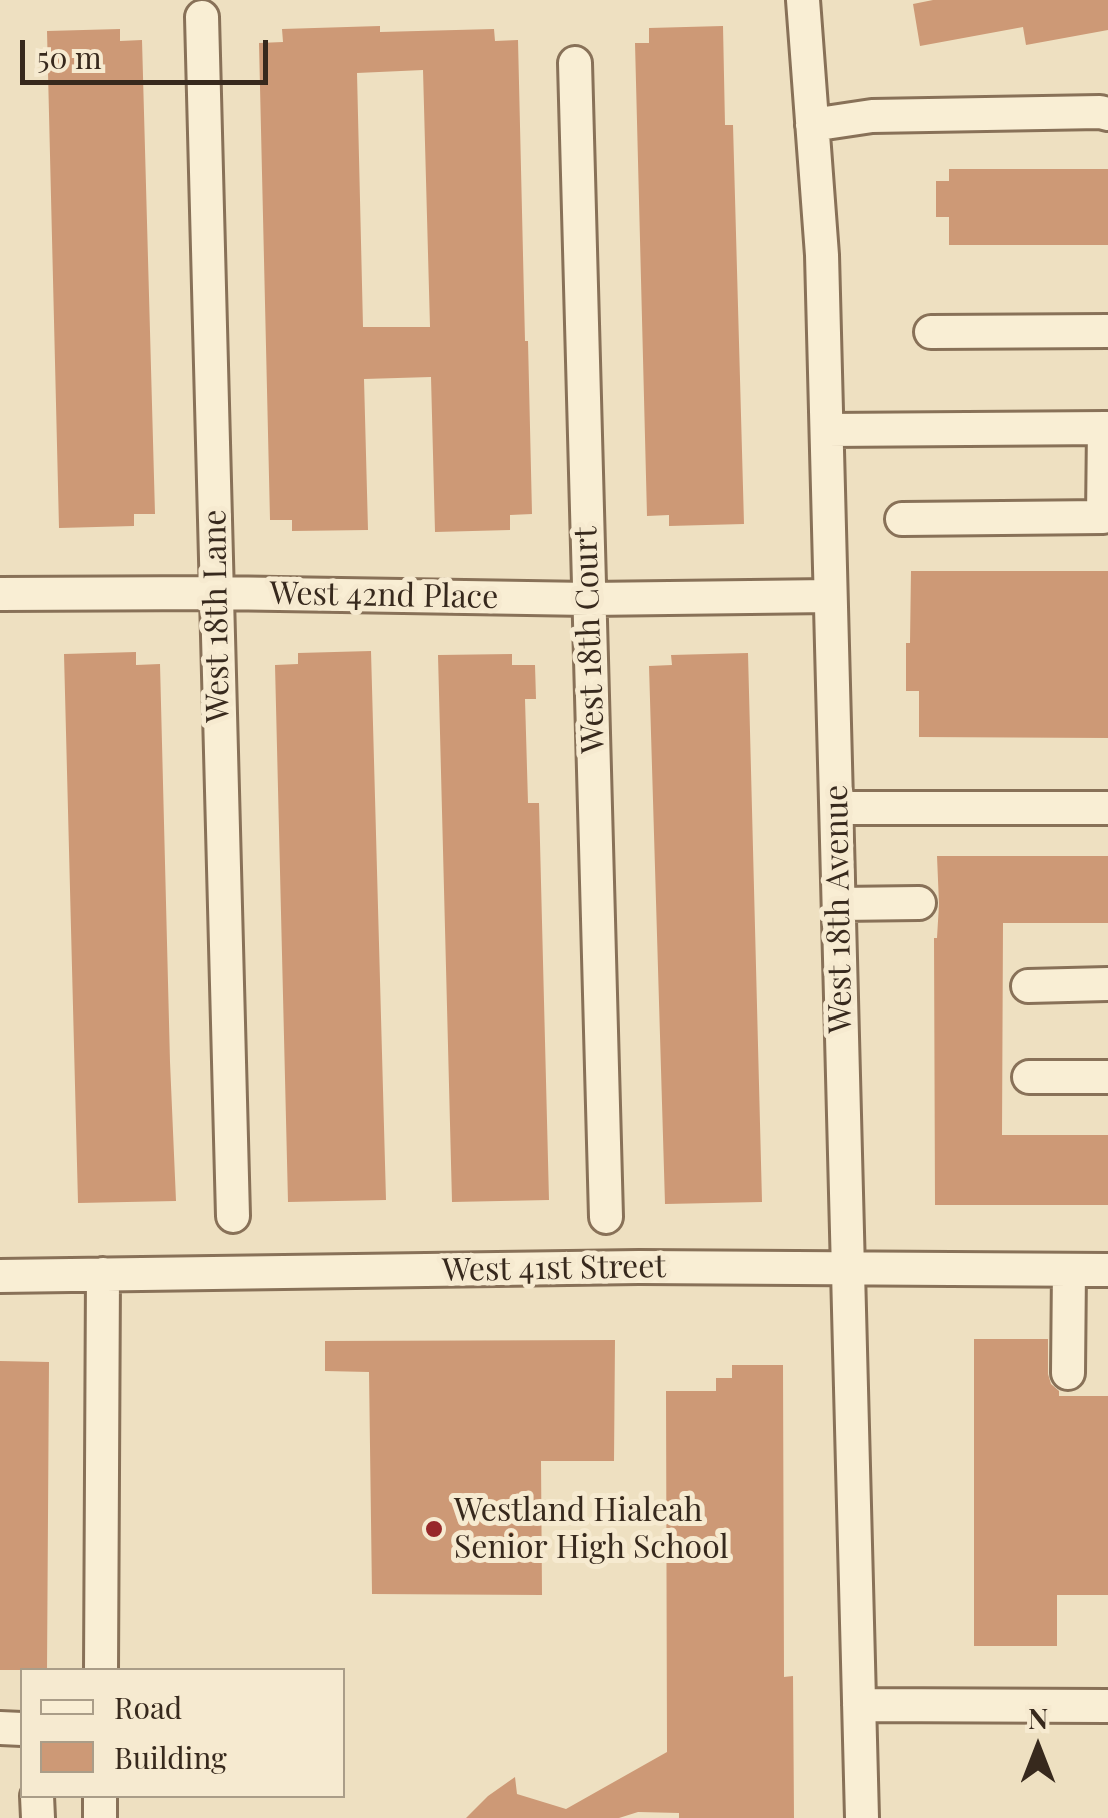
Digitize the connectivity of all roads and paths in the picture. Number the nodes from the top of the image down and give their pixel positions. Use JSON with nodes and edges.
{"nodes":[{"id":1,"x":802,"y":0,"type":"edge"},
{"id":2,"x":202,"y":17,"type":"dead end"},
{"id":3,"x":575,"y":63,"type":"dead end"},
{"id":4,"x":1108,"y":114,"type":"edge"},
{"id":5,"x":812,"y":125,"type":"junction"},
{"id":6,"x":931,"y":332,"type":"dead end"},
{"id":7,"x":1108,"y":332,"type":"edge"},
{"id":8,"x":1106,"y":428,"type":"edge"},
{"id":9,"x":827,"y":430,"type":"junction"},
{"id":10,"x":902,"y":519,"type":"dead end"},
{"id":11,"x":216,"y":593,"type":"junction"},
{"id":12,"x":0,"y":594,"type":"edge"},
{"id":13,"x":830,"y":596,"type":"junction"},
{"id":14,"x":588,"y":599,"type":"junction"},
{"id":15,"x":837,"y":808,"type":"junction"},
{"id":16,"x":1108,"y":808,"type":"edge"},
{"id":17,"x":919,"y":903,"type":"dead end"},
{"id":18,"x":839,"y":904,"type":"junction"},
{"id":19,"x":1108,"y":984,"type":"edge"},
{"id":20,"x":1028,"y":986,"type":"dead end"},
{"id":21,"x":1029,"y":1077,"type":"dead end"},
{"id":22,"x":1108,"y":1077,"type":"edge"},
{"id":23,"x":233,"y":1216,"type":"dead end"},
{"id":24,"x":606,"y":1216,"type":"dead end"},
{"id":25,"x":847,"y":1269,"type":"junction"},
{"id":26,"x":1069,"y":1270,"type":"junction"},
{"id":27,"x":1108,"y":1270,"type":"edge"},
{"id":28,"x":103,"y":1274,"type":"junction"},
{"id":29,"x":0,"y":1276,"type":"edge"},
{"id":30,"x":1068,"y":1373,"type":"dead end"},
{"id":31,"x":100,"y":1668,"type":"edge"},
{"id":32,"x":858,"y":1705,"type":"junction"},
{"id":33,"x":1108,"y":1706,"type":"edge"},
{"id":34,"x":862,"y":1818,"type":"edge"}],
"edges":[{"from":1,"to":5,"type":"street","name":"West 18th Avenue"},
{"from":2,"to":11,"type":"street","name":"West 18th Lane"},
{"from":3,"to":14,"type":"street","name":"West 18th Court"},
{"from":4,"to":5,"type":"street"},
{"from":5,"to":9,"type":"street","name":"West 18th Avenue"},
{"from":6,"to":7,"type":"street"},
{"from":8,"to":9,"type":"street"},
{"from":8,"to":10,"type":"street"},
{"from":9,"to":13,"type":"street","name":"West 18th Avenue"},
{"from":11,"to":12,"type":"street","name":"West 42nd Place"},
{"from":11,"to":14,"type":"street","name":"West 42nd Place"},
{"from":11,"to":23,"type":"street","name":"West 18th Lane"},
{"from":13,"to":14,"type":"street","name":"West 42nd Place"},
{"from":13,"to":15,"type":"street","name":"West 18th Avenue"},
{"from":14,"to":24,"type":"street","name":"West 18th Court"},
{"from":15,"to":16,"type":"street"},
{"from":15,"to":18,"type":"street","name":"West 18th Avenue"},
{"from":17,"to":18,"type":"street"},
{"from":18,"to":25,"type":"street","name":"West 18th Avenue"},
{"from":19,"to":20,"type":"street"},
{"from":21,"to":22,"type":"street"},
{"from":25,"to":26,"type":"street","name":"West 41st Street"},
{"from":25,"to":28,"type":"street","name":"West 41st Street"},
{"from":25,"to":32,"type":"street","name":"West 18th Avenue"},
{"from":26,"to":27,"type":"street","name":"West 41st Street"},
{"from":26,"to":30,"type":"street"},
{"from":28,"to":29,"type":"street","name":"West 41st Street"},
{"from":28,"to":31,"type":"street"},
{"from":32,"to":33,"type":"street"},
{"from":32,"to":34,"type":"street","name":"West 18th Avenue"}]}
